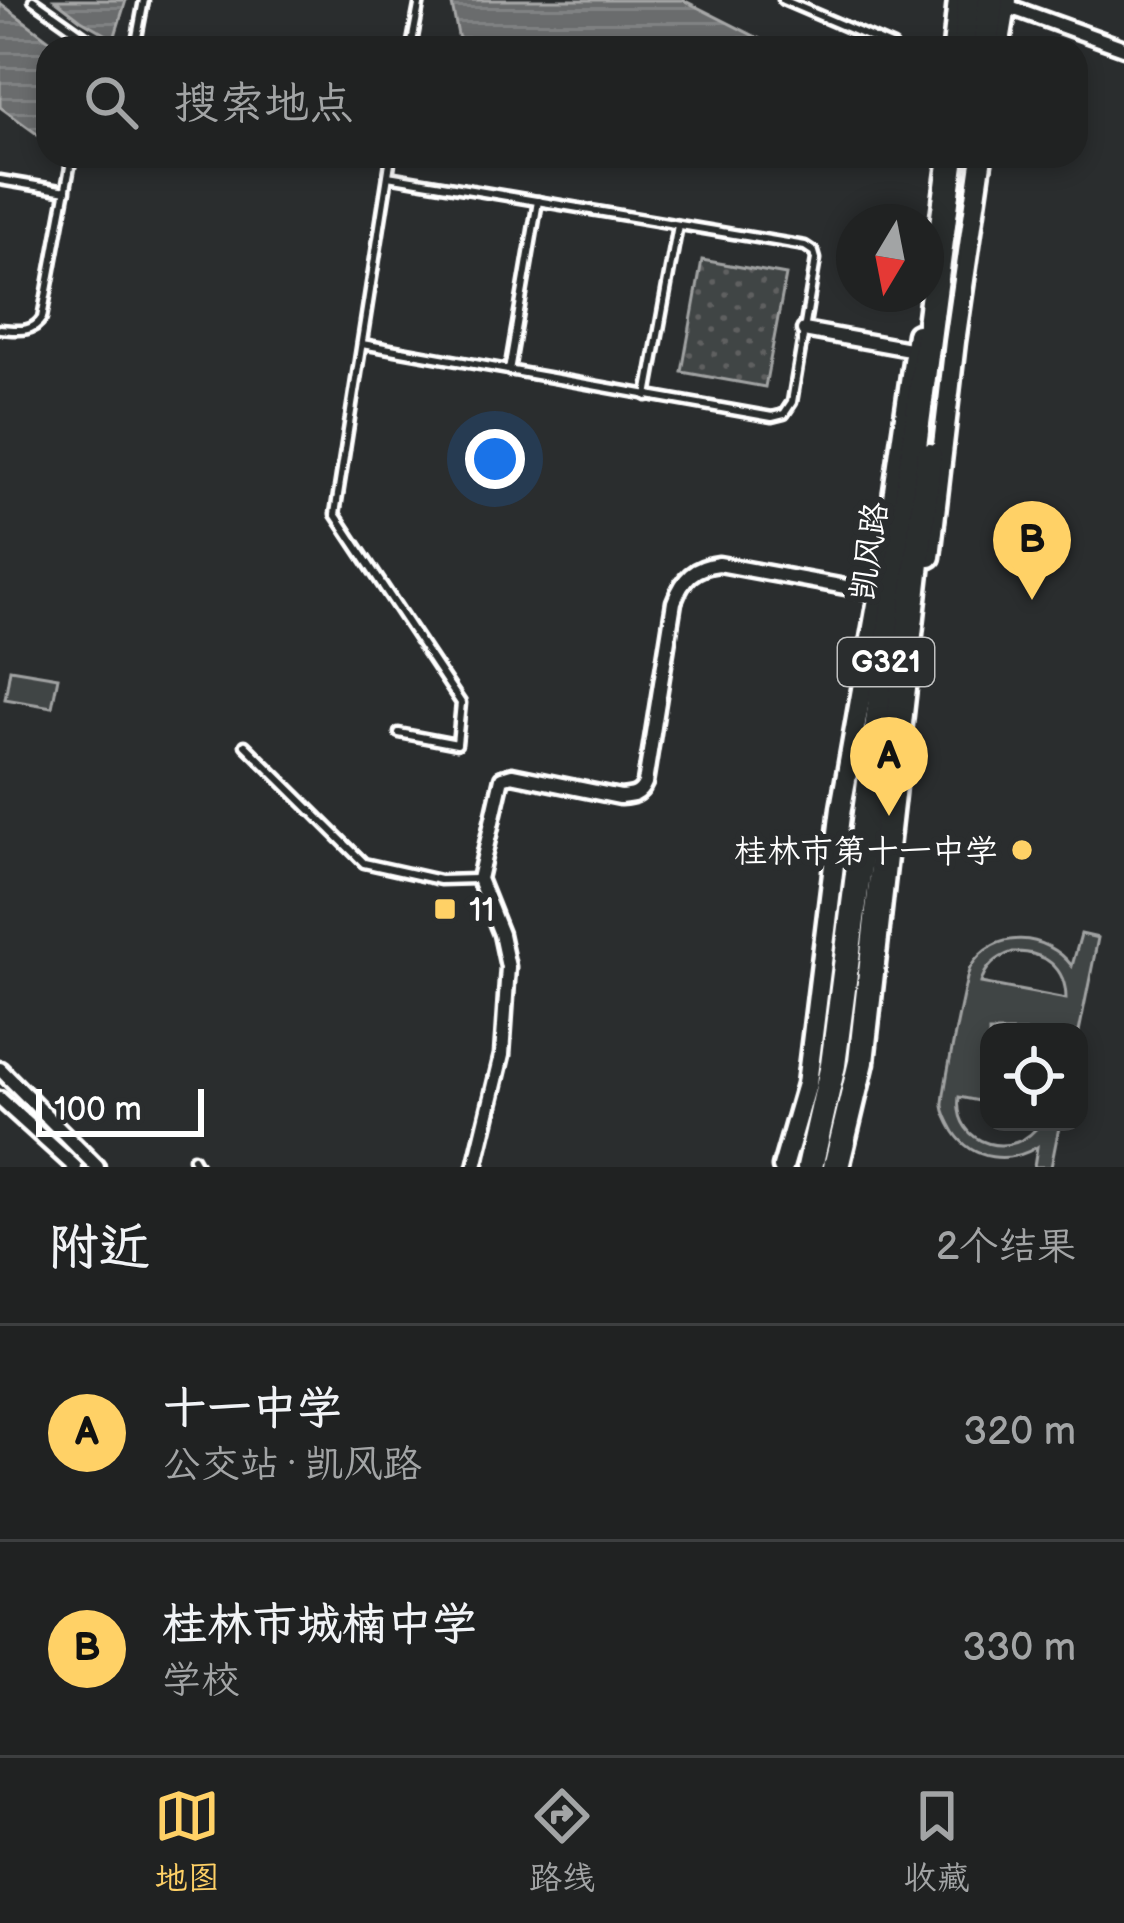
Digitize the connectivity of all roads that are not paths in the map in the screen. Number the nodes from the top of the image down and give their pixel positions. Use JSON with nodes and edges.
{"nodes":[{"id":1,"x":33,"y":0,"type":"edge"},
{"id":2,"x":144,"y":0,"type":"edge"},
{"id":3,"x":420,"y":0,"type":"edge"},
{"id":4,"x":783,"y":0,"type":"edge"},
{"id":5,"x":958,"y":0,"type":"edge"},
{"id":6,"x":992,"y":1,"type":"edge"},
{"id":7,"x":80,"y":36,"type":"edge"},
{"id":8,"x":137,"y":36,"type":"edge"},
{"id":9,"x":413,"y":36,"type":"edge"},
{"id":10,"x":867,"y":36,"type":"edge"},
{"id":11,"x":954,"y":36,"type":"edge"},
{"id":12,"x":972,"y":36,"type":"edge"},
{"id":13,"x":987,"y":36,"type":"edge"},
{"id":14,"x":997,"y":36,"type":"edge"},
{"id":15,"x":1124,"y":48,"type":"edge"},
{"id":16,"x":70,"y":168,"type":"edge"},
{"id":17,"x":390,"y":168,"type":"edge"},
{"id":18,"x":939,"y":168,"type":"edge"},
{"id":19,"x":950,"y":168,"type":"edge"},
{"id":20,"x":966,"y":168,"type":"edge"},
{"id":21,"x":980,"y":168,"type":"edge"},
{"id":22,"x":388,"y":176,"type":"junction"},
{"id":23,"x":0,"y":180,"type":"edge"},
{"id":24,"x":66,"y":191,"type":"junction"},
{"id":25,"x":538,"y":201,"type":"junction"},
{"id":26,"x":935,"y":204,"type":"edge"},
{"id":27,"x":678,"y":224,"type":"junction"},
{"id":28,"x":920,"y":312,"type":"edge"},
{"id":29,"x":0,"y":328,"type":"edge"},
{"id":30,"x":804,"y":330,"type":"junction"},
{"id":31,"x":362,"y":344,"type":"junction"},
{"id":32,"x":915,"y":350,"type":"junction"},
{"id":33,"x":509,"y":371,"type":"junction"},
{"id":34,"x":647,"y":396,"type":"junction"},
{"id":35,"x":896,"y":596,"type":"junction"},
{"id":36,"x":399,"y":733,"type":"dead end"},
{"id":37,"x":245,"y":746,"type":"dead end"},
{"id":38,"x":479,"y":879,"type":"junction"},
{"id":39,"x":0,"y":1070,"type":"edge"},
{"id":40,"x":0,"y":1099,"type":"edge"},
{"id":41,"x":75,"y":1167,"type":"edge"},
{"id":42,"x":97,"y":1167,"type":"edge"},
{"id":43,"x":475,"y":1167,"type":"edge"},
{"id":44,"x":783,"y":1167,"type":"edge"},
{"id":45,"x":810,"y":1167,"type":"edge"},
{"id":46,"x":840,"y":1167,"type":"edge"}],
"edges":[{"from":1,"to":7,"type":"lane"},
{"from":2,"to":8,"type":"lane"},
{"from":3,"to":9,"type":"lane"},
{"from":4,"to":10,"type":"lane"},
{"from":5,"to":11,"type":"street"},
{"from":6,"to":12,"type":"highway"},
{"from":6,"to":13,"type":"highway"},
{"from":6,"to":14,"type":"street"},
{"from":6,"to":15,"type":"street"},
{"from":16,"to":24,"type":"lane"},
{"from":17,"to":22,"type":"lane"},
{"from":18,"to":26,"type":"street"},
{"from":19,"to":35,"type":"highway","name":"凯风路","number":"G321"},
{"from":20,"to":35,"type":"highway","name":"凯风路","number":"G321"},
{"from":21,"to":46,"type":"street"},
{"from":22,"to":25,"type":"lane"},
{"from":22,"to":31,"type":"lane"},
{"from":23,"to":24,"type":"lane"},
{"from":24,"to":29,"type":"lane"},
{"from":25,"to":27,"type":"lane"},
{"from":25,"to":33,"type":"lane"},
{"from":27,"to":30,"type":"lane"},
{"from":27,"to":34,"type":"lane"},
{"from":28,"to":32,"type":"street"},
{"from":30,"to":32,"type":"street"},
{"from":30,"to":34,"type":"lane"},
{"from":31,"to":33,"type":"lane"},
{"from":31,"to":36,"type":"lane"},
{"from":32,"to":35,"type":"street"},
{"from":33,"to":34,"type":"lane"},
{"from":35,"to":38,"type":"street"},
{"from":35,"to":44,"type":"street"},
{"from":35,"to":45,"type":"highway","name":"凯风路","number":"G321"},
{"from":35,"to":46,"type":"highway","name":"凯风路","number":"G321"},
{"from":37,"to":38,"type":"lane"},
{"from":38,"to":43,"type":"street"},
{"from":39,"to":42,"type":"street"},
{"from":40,"to":41,"type":"street"}]}
